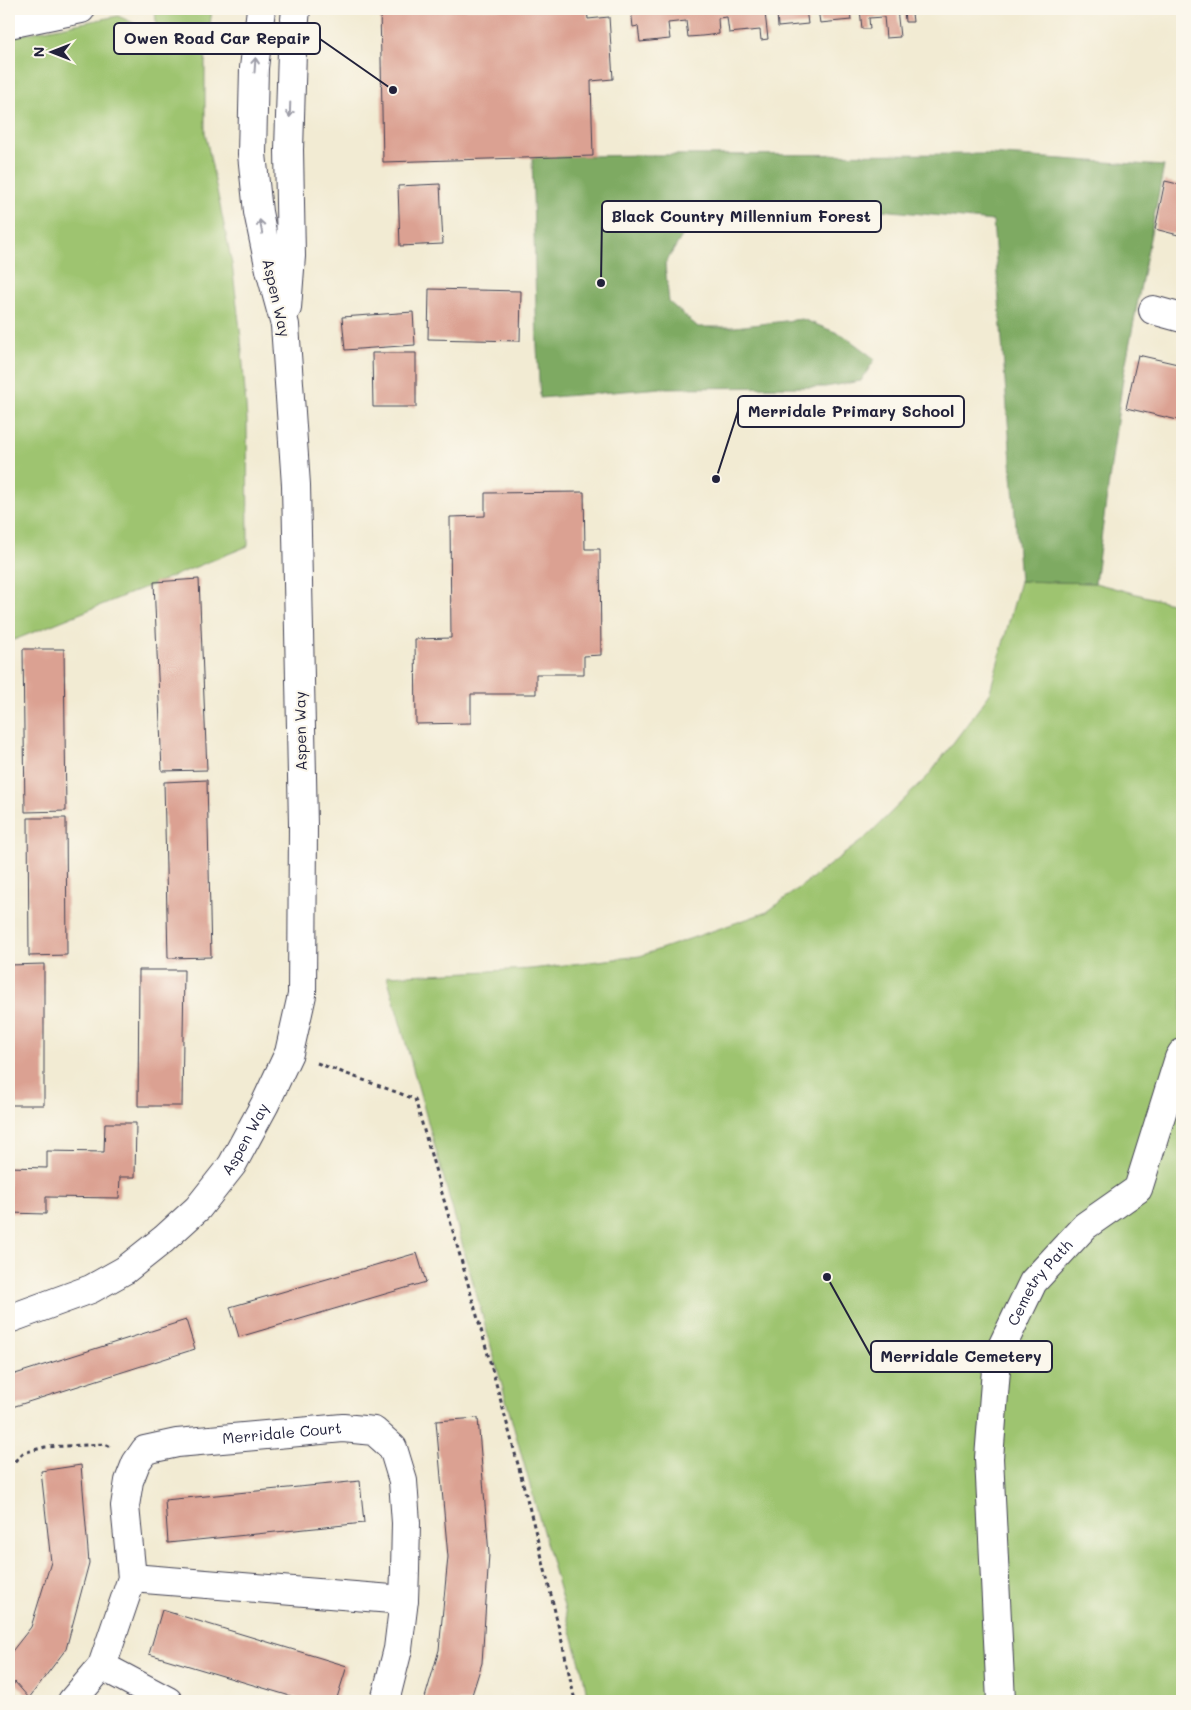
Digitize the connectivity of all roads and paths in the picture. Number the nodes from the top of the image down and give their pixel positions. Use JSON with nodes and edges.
{"nodes":[{"id":1,"x":81,"y":9,"type":"edge"},
{"id":2,"x":260,"y":9,"type":"edge"},
{"id":3,"x":296,"y":9,"type":"edge"},
{"id":4,"x":9,"y":24,"type":"edge"},
{"id":5,"x":1153,"y":310,"type":"dead end"},
{"id":6,"x":1182,"y":318,"type":"edge"},
{"id":7,"x":286,"y":325,"type":"junction"},
{"id":8,"x":289,"y":1053,"type":"junction"},
{"id":9,"x":1182,"y":1053,"type":"edge"},
{"id":10,"x":9,"y":1319,"type":"edge"},
{"id":11,"x":136,"y":1463,"type":"junction"},
{"id":12,"x":9,"y":1467,"type":"edge"},
{"id":13,"x":132,"y":1578,"type":"junction"},
{"id":14,"x":404,"y":1600,"type":"junction"},
{"id":15,"x":102,"y":1666,"type":"junction"},
{"id":16,"x":72,"y":1701,"type":"edge"},
{"id":17,"x":168,"y":1701,"type":"edge"},
{"id":18,"x":385,"y":1701,"type":"edge"},
{"id":19,"x":575,"y":1701,"type":"edge"},
{"id":20,"x":1001,"y":1701,"type":"edge"}],
"edges":[{"from":1,"to":4,"type":"street"},
{"from":7,"to":2,"type":"street","name":"Aspen Way","one_way":true},
{"from":3,"to":7,"type":"street","one_way":true},
{"from":5,"to":6,"type":"street"},
{"from":7,"to":8,"type":"street","name":"Aspen Way"},
{"from":8,"to":10,"type":"street","name":"Aspen Way"},
{"from":8,"to":19,"type":"path"},
{"from":9,"to":20,"type":"street","name":"Cemetry Path"},
{"from":11,"to":12,"type":"path"},
{"from":11,"to":13,"type":"street"},
{"from":11,"to":14,"type":"street","name":"Merridale Court"},
{"from":13,"to":14,"type":"street"},
{"from":13,"to":15,"type":"street"},
{"from":14,"to":18,"type":"street","name":"Merridale Court"},
{"from":15,"to":16,"type":"street"},
{"from":15,"to":17,"type":"street"}]}
